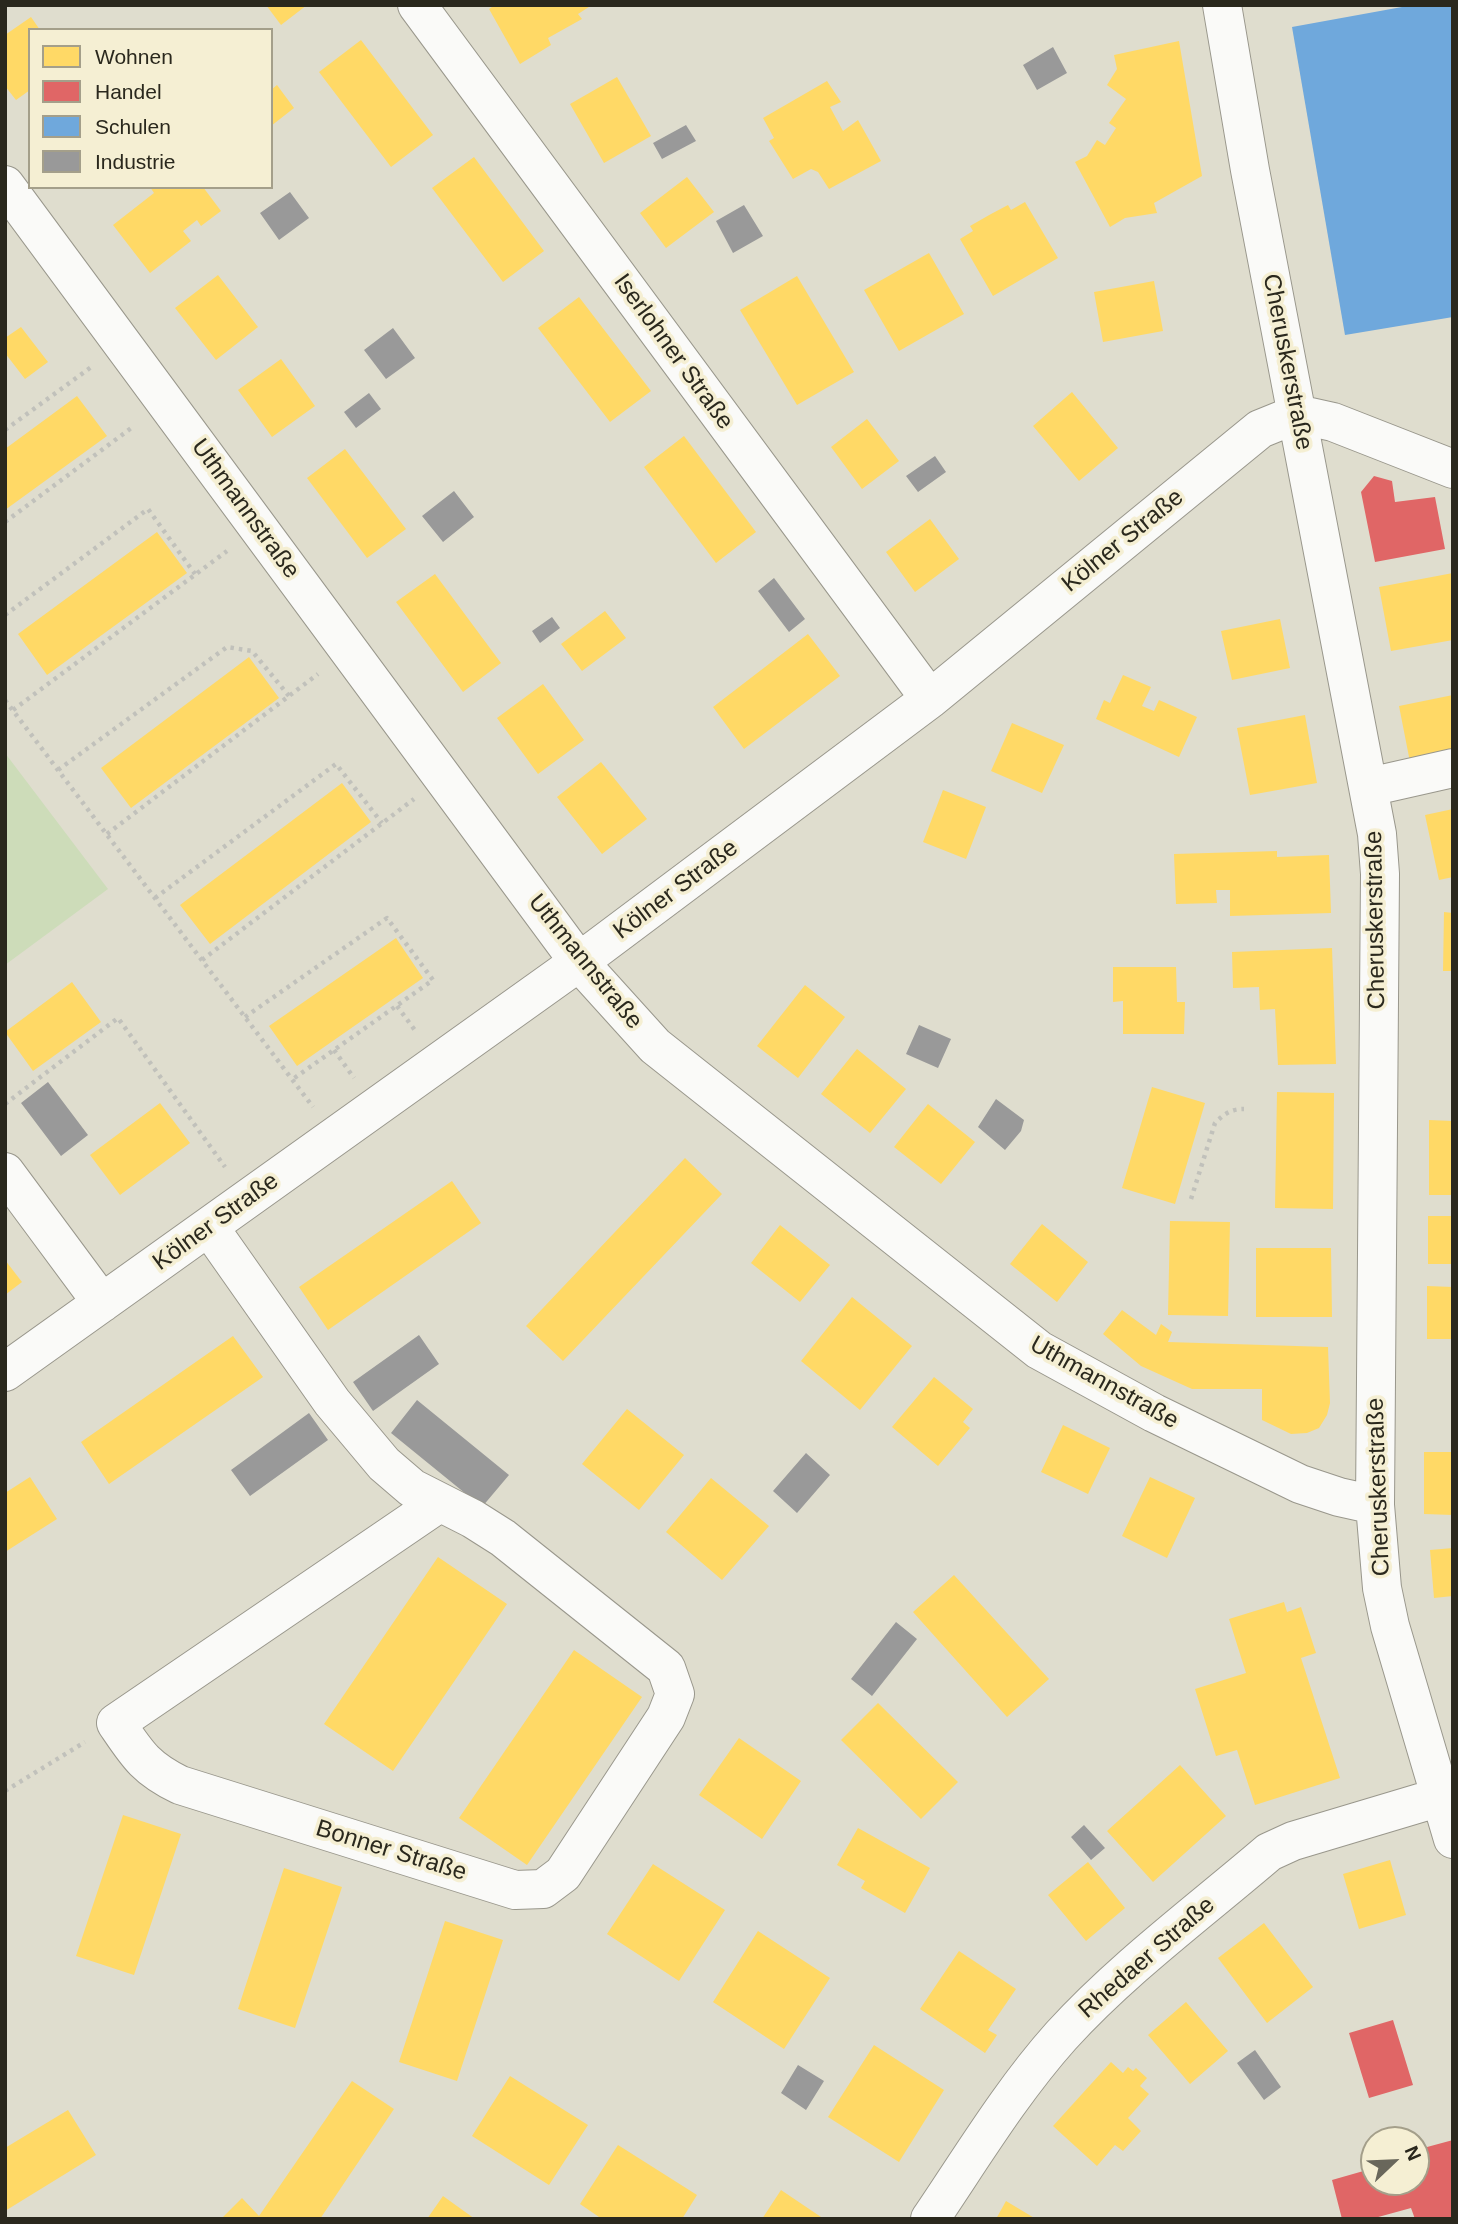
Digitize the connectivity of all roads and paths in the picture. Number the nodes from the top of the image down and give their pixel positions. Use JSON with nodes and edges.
{"nodes":[{"id":1,"x":416,"y":5,"type":"edge"},
{"id":2,"x":1222,"y":5,"type":"edge"},
{"id":3,"x":5,"y":185,"type":"edge"},
{"id":4,"x":122,"y":344,"type":"junction"},
{"id":5,"x":166,"y":402,"type":"junction"},
{"id":6,"x":1297,"y":414,"type":"junction"},
{"id":7,"x":5,"y":430,"type":"edge"},
{"id":8,"x":1453,"y":469,"type":"edge"},
{"id":9,"x":5,"y":522,"type":"edge"},
{"id":10,"x":259,"y":528,"type":"junction"},
{"id":11,"x":195,"y":574,"type":"junction"},
{"id":12,"x":5,"y":615,"type":"edge"},
{"id":13,"x":349,"y":650,"type":"junction"},
{"id":14,"x":289,"y":696,"type":"junction"},
{"id":15,"x":930,"y":699,"type":"junction"},
{"id":16,"x":5,"y":700,"type":"edge"},
{"id":17,"x":13,"y":710,"type":"junction"},
{"id":18,"x":1453,"y":768,"type":"edge"},
{"id":19,"x":58,"y":770,"type":"junction"},
{"id":20,"x":443,"y":778,"type":"junction"},
{"id":21,"x":1369,"y":786,"type":"junction"},
{"id":22,"x":382,"y":823,"type":"junction"},
{"id":23,"x":107,"y":834,"type":"junction"},
{"id":24,"x":155,"y":898,"type":"junction"},
{"id":25,"x":202,"y":960,"type":"junction"},
{"id":26,"x":579,"y":962,"type":"junction"},
{"id":27,"x":245,"y":1017,"type":"junction"},
{"id":28,"x":292,"y":1080,"type":"junction"},
{"id":29,"x":5,"y":1104,"type":"edge"},
{"id":30,"x":1244,"y":1109,"type":"dead end"},
{"id":31,"x":336,"y":1136,"type":"junction"},
{"id":32,"x":5,"y":1172,"type":"edge"},
{"id":33,"x":248,"y":1199,"type":"junction"},
{"id":34,"x":1191,"y":1199,"type":"dead end"},
{"id":35,"x":209,"y":1227,"type":"junction"},
{"id":36,"x":102,"y":1303,"type":"junction"},
{"id":37,"x":5,"y":1372,"type":"edge"},
{"id":38,"x":439,"y":1503,"type":"junction"},
{"id":39,"x":1374,"y":1505,"type":"junction"},
{"id":40,"x":116,"y":1723,"type":"junction"},
{"id":41,"x":1440,"y":1750,"type":"edge"},
{"id":42,"x":5,"y":1791,"type":"edge"},
{"id":43,"x":1440,"y":1797,"type":"junction"},
{"id":44,"x":1453,"y":1839,"type":"edge"},
{"id":45,"x":930,"y":2219,"type":"edge"}],
"edges":[{"from":1,"to":15,"type":"street","name":"Iserlohner Straße"},
{"from":2,"to":6,"type":"street","name":"Cheruskerstraße"},
{"from":3,"to":4,"type":"street","name":"Uthmannstraße"},
{"from":4,"to":5,"type":"street","name":"Uthmannstraße"},
{"from":4,"to":7,"type":"path"},
{"from":5,"to":9,"type":"path"},
{"from":5,"to":10,"type":"street","name":"Uthmannstraße"},
{"from":6,"to":8,"type":"street"},
{"from":6,"to":15,"type":"street","name":"Kölner Straße"},
{"from":6,"to":21,"type":"street","name":"Cheruskerstraße"},
{"from":10,"to":11,"type":"path"},
{"from":10,"to":13,"type":"street","name":"Uthmannstraße"},
{"from":11,"to":12,"type":"path"},
{"from":11,"to":17,"type":"path"},
{"from":13,"to":14,"type":"path"},
{"from":13,"to":20,"type":"street","name":"Uthmannstraße"},
{"from":14,"to":19,"type":"path"},
{"from":14,"to":23,"type":"path"},
{"from":15,"to":26,"type":"street","name":"Kölner Straße"},
{"from":16,"to":17,"type":"path"},
{"from":17,"to":19,"type":"path"},
{"from":18,"to":21,"type":"street"},
{"from":19,"to":23,"type":"path"},
{"from":20,"to":22,"type":"path"},
{"from":20,"to":26,"type":"street","name":"Uthmannstraße"},
{"from":21,"to":39,"type":"street","name":"Cheruskerstraße"},
{"from":22,"to":24,"type":"path"},
{"from":22,"to":25,"type":"path"},
{"from":23,"to":24,"type":"path"},
{"from":24,"to":25,"type":"path"},
{"from":25,"to":27,"type":"path"},
{"from":26,"to":31,"type":"street","name":"Kölner Straße"},
{"from":26,"to":39,"type":"street","name":"Uthmannstraße"},
{"from":27,"to":28,"type":"path"},
{"from":27,"to":28,"type":"path"},
{"from":28,"to":31,"type":"path"},
{"from":29,"to":33,"type":"path"},
{"from":30,"to":34,"type":"path"},
{"from":31,"to":33,"type":"street","name":"Kölner Straße"},
{"from":32,"to":36,"type":"street"},
{"from":33,"to":35,"type":"street","name":"Kölner Straße"},
{"from":35,"to":36,"type":"street","name":"Kölner Straße"},
{"from":35,"to":38,"type":"street","name":"Bonner Straße"},
{"from":36,"to":37,"type":"street","name":"Kölner Straße"},
{"from":38,"to":40,"type":"street"},
{"from":38,"to":40,"type":"street","name":"Bonner Straße"},
{"from":39,"to":41,"type":"street","name":"Cheruskerstraße"},
{"from":40,"to":42,"type":"path"},
{"from":41,"to":43,"type":"street","name":"Cheruskerstraße"},
{"from":43,"to":44,"type":"street","name":"Cheruskerstraße"},
{"from":43,"to":45,"type":"street","name":"Rhedaer Straße"}]}
